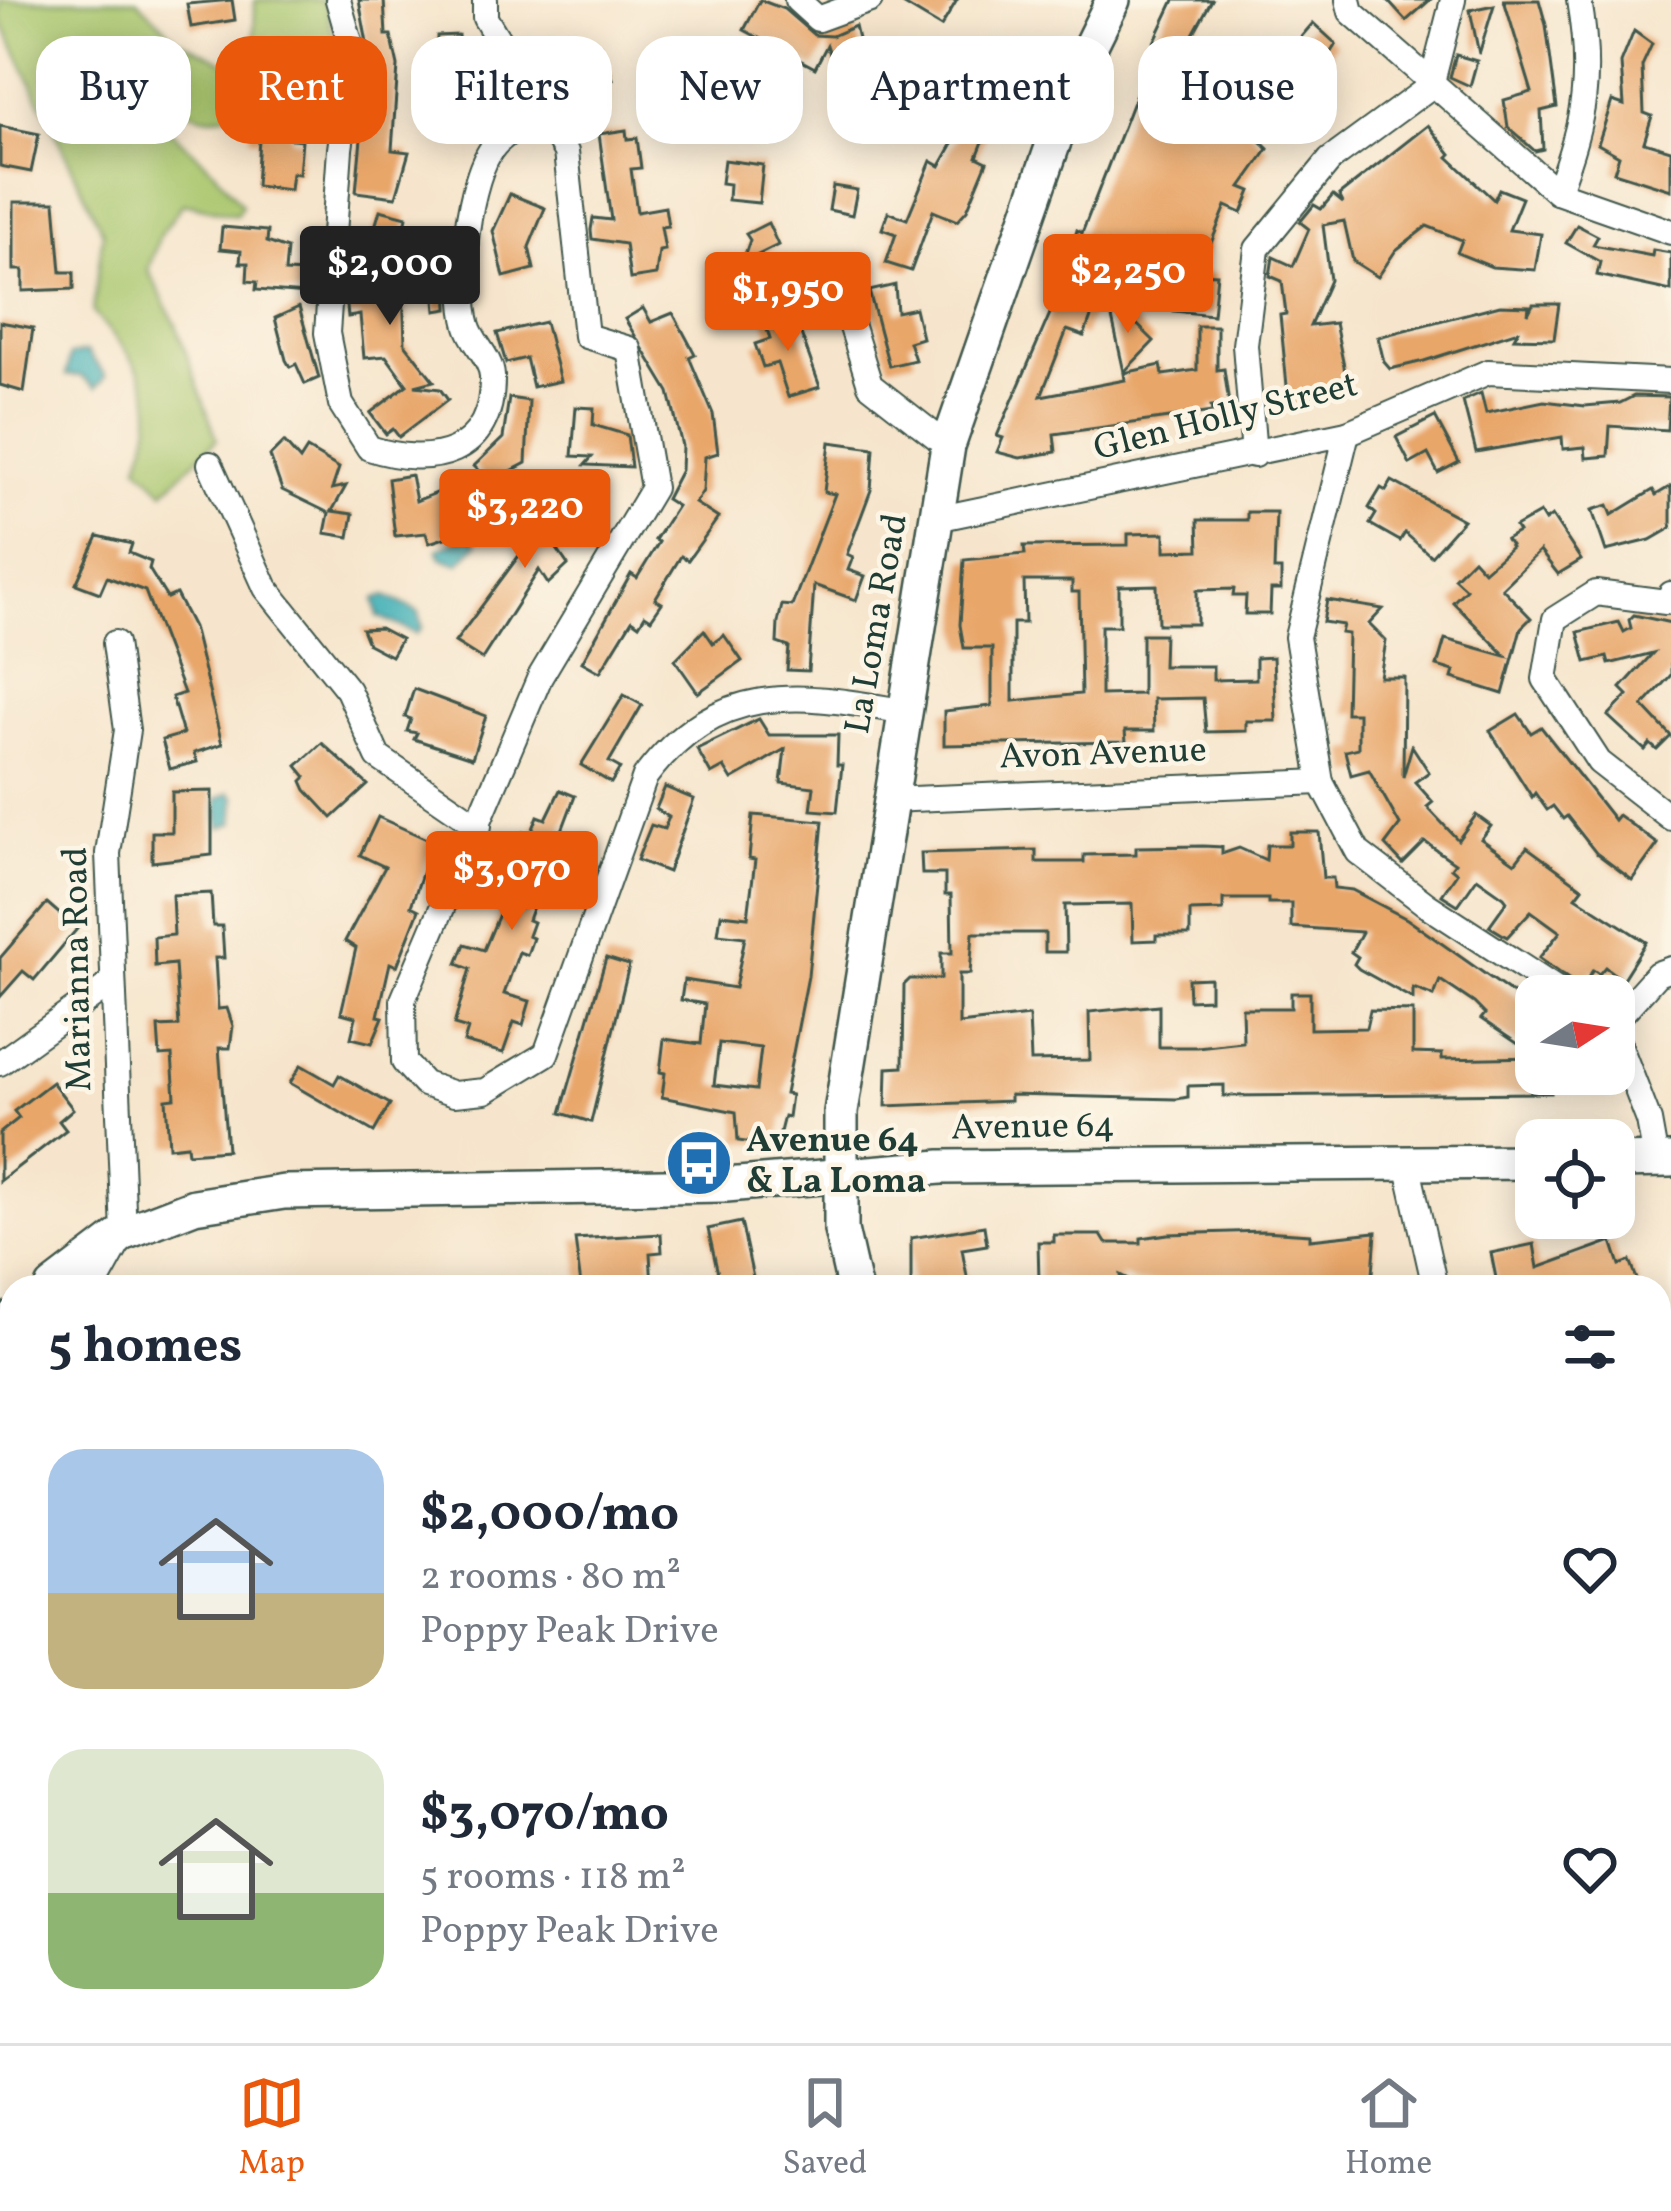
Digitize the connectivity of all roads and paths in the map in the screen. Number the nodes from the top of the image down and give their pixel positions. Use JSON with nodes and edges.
{"nodes":[{"id":1,"x":338,"y":0,"type":"edge"},
{"id":2,"x":485,"y":0,"type":"edge"},
{"id":3,"x":797,"y":0,"type":"edge"},
{"id":4,"x":870,"y":0,"type":"edge"},
{"id":5,"x":1113,"y":0,"type":"edge"},
{"id":6,"x":1348,"y":0,"type":"edge"},
{"id":7,"x":1453,"y":0,"type":"edge"},
{"id":8,"x":1579,"y":0,"type":"edge"},
{"id":9,"x":496,"y":36,"type":"edge"},
{"id":10,"x":1431,"y":86,"type":"junction"},
{"id":11,"x":496,"y":144,"type":"edge"},
{"id":12,"x":561,"y":144,"type":"edge"},
{"id":13,"x":1557,"y":192,"type":"junction"},
{"id":14,"x":1671,"y":232,"type":"edge"},
{"id":15,"x":837,"y":279,"type":"dead end"},
{"id":16,"x":1671,"y":381,"type":"edge"},
{"id":17,"x":1347,"y":433,"type":"junction"},
{"id":18,"x":948,"y":446,"type":"junction"},
{"id":19,"x":1254,"y":455,"type":"junction"},
{"id":20,"x":210,"y":464,"type":"dead end"},
{"id":21,"x":936,"y":519,"type":"junction"},
{"id":22,"x":1669,"y":600,"type":"edge"},
{"id":23,"x":115,"y":644,"type":"dead end"},
{"id":24,"x":901,"y":711,"type":"junction"},
{"id":25,"x":1321,"y":782,"type":"junction"},
{"id":26,"x":888,"y":800,"type":"junction"},
{"id":27,"x":1671,"y":818,"type":"edge"},
{"id":28,"x":479,"y":826,"type":"junction"},
{"id":29,"x":1671,"y":969,"type":"edge"},
{"id":30,"x":1534,"y":975,"type":"edge"},
{"id":31,"x":110,"y":984,"type":"junction"},
{"id":32,"x":1635,"y":1001,"type":"edge"},
{"id":33,"x":0,"y":1063,"type":"edge"},
{"id":34,"x":1635,"y":1083,"type":"edge"},
{"id":35,"x":1664,"y":1160,"type":"edge"},
{"id":36,"x":1515,"y":1162,"type":"edge"},
{"id":37,"x":1407,"y":1163,"type":"junction"},
{"id":38,"x":838,"y":1178,"type":"junction"},
{"id":39,"x":124,"y":1233,"type":"junction"},
{"id":40,"x":69,"y":1275,"type":"edge"},
{"id":41,"x":101,"y":1275,"type":"edge"},
{"id":42,"x":851,"y":1275,"type":"edge"},
{"id":43,"x":1432,"y":1275,"type":"edge"}],
"edges":[{"from":1,"to":11,"type":"street"},
{"from":2,"to":9,"type":"street"},
{"from":3,"to":4,"type":"street"},
{"from":5,"to":18,"type":"street","name":"La Loma Road"},
{"from":6,"to":10,"type":"street"},
{"from":7,"to":10,"type":"street"},
{"from":8,"to":13,"type":"street"},
{"from":10,"to":13,"type":"street"},
{"from":10,"to":19,"type":"street"},
{"from":12,"to":28,"type":"street"},
{"from":13,"to":14,"type":"street"},
{"from":15,"to":18,"type":"street"},
{"from":16,"to":17,"type":"street","name":"Glen Holly Street"},
{"from":17,"to":19,"type":"street","name":"Glen Holly Street"},
{"from":17,"to":25,"type":"street"},
{"from":18,"to":21,"type":"street","name":"La Loma Road"},
{"from":19,"to":21,"type":"street","name":"Glen Holly Street"},
{"from":20,"to":28,"type":"street"},
{"from":21,"to":24,"type":"street","name":"La Loma Road"},
{"from":22,"to":27,"type":"street"},
{"from":23,"to":31,"type":"street","name":"Marianna Road"},
{"from":24,"to":26,"type":"street","name":"La Loma Road"},
{"from":24,"to":28,"type":"street"},
{"from":25,"to":26,"type":"street","name":"Avon Avenue"},
{"from":25,"to":30,"type":"street"},
{"from":26,"to":38,"type":"street","name":"La Loma Road"},
{"from":29,"to":32,"type":"street"},
{"from":31,"to":33,"type":"street"},
{"from":31,"to":39,"type":"street","name":"Marianna Road"},
{"from":34,"to":35,"type":"street"},
{"from":36,"to":37,"type":"street","name":"Avenue 64"},
{"from":37,"to":38,"type":"street","name":"Avenue 64"},
{"from":37,"to":43,"type":"street"},
{"from":38,"to":39,"type":"street","name":"Avenue 64"},
{"from":38,"to":42,"type":"street","name":"La Loma Road"},
{"from":39,"to":40,"type":"street","name":"Avenue 64"},
{"from":39,"to":41,"type":"street"}]}
